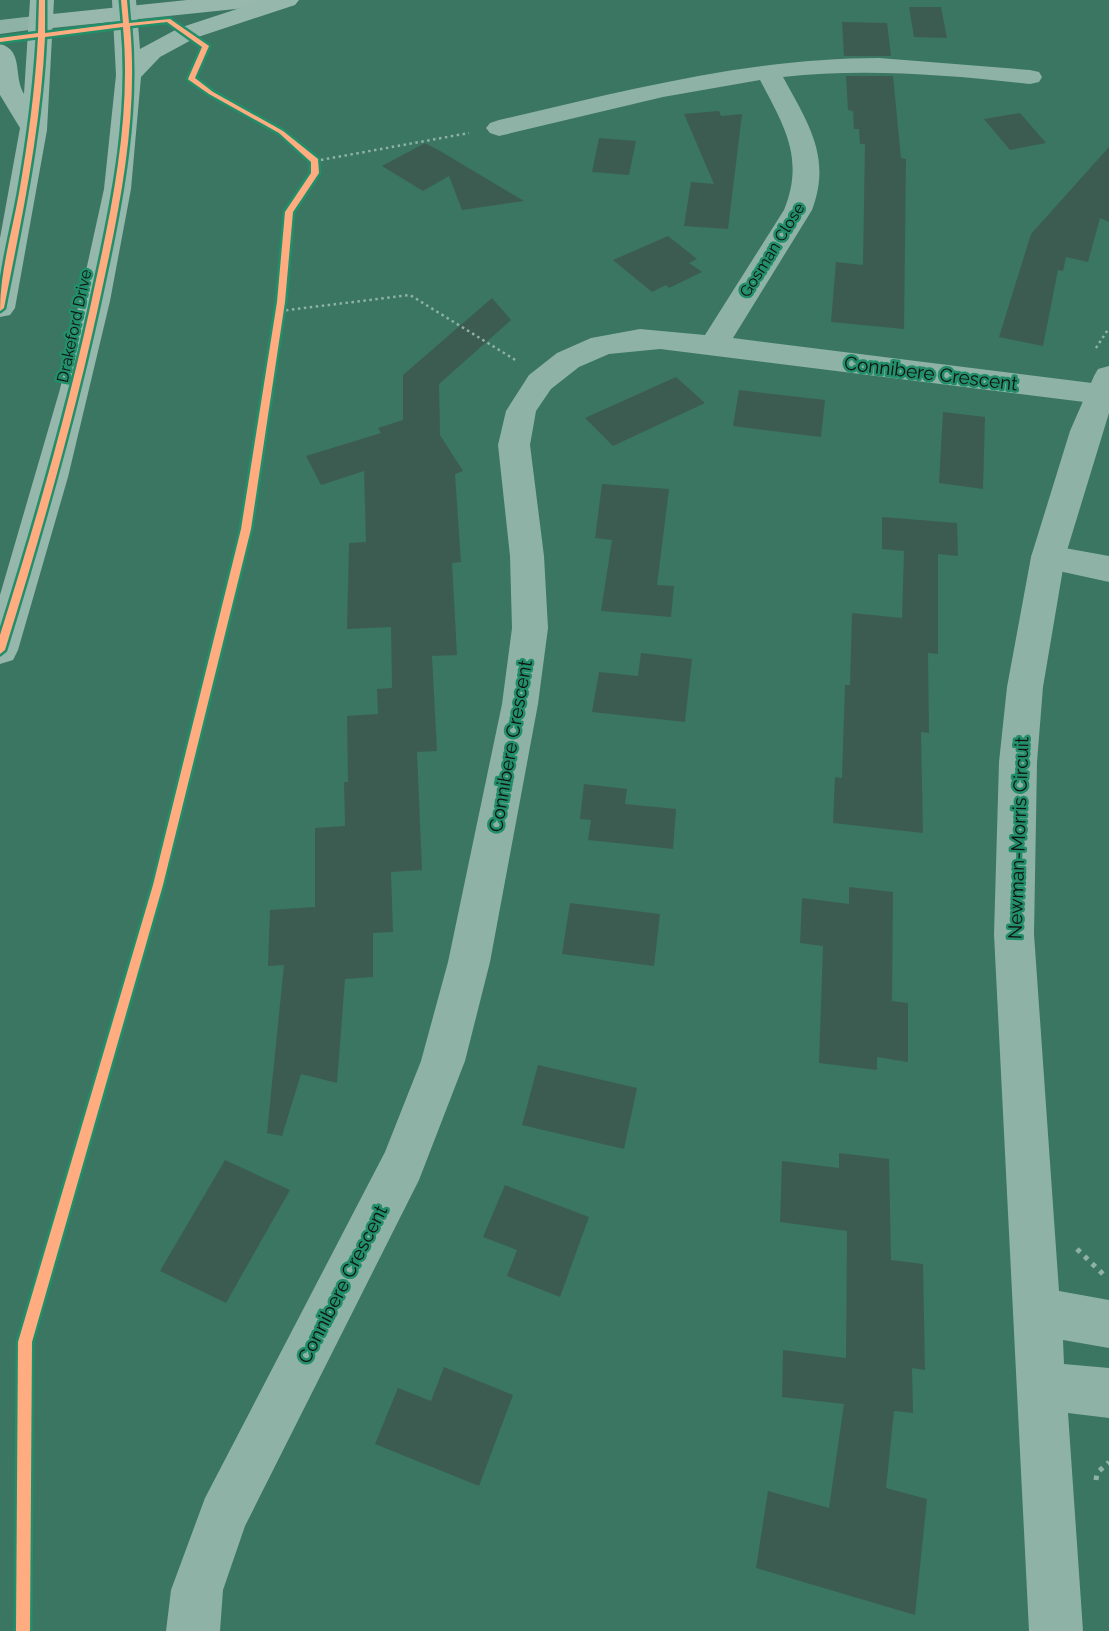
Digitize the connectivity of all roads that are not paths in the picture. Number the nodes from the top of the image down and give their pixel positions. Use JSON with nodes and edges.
{"nodes":[{"id":1,"x":81,"y":0,"type":"edge"},
{"id":2,"x":255,"y":0,"type":"edge"},
{"id":3,"x":287,"y":0,"type":"edge"},
{"id":4,"x":125,"y":7,"type":"edge"},
{"id":5,"x":0,"y":8,"type":"edge"},
{"id":6,"x":42,"y":9,"type":"edge"},
{"id":7,"x":0,"y":27,"type":"edge"},
{"id":8,"x":0,"y":51,"type":"edge"},
{"id":9,"x":768,"y":72,"type":"junction"},
{"id":10,"x":129,"y":75,"type":"junction"},
{"id":11,"x":1030,"y":77,"type":"dead end"},
{"id":12,"x":499,"y":128,"type":"road end"},
{"id":13,"x":34,"y":130,"type":"junction"},
{"id":14,"x":0,"y":308,"type":"edge"},
{"id":15,"x":713,"y":346,"type":"junction"},
{"id":16,"x":1105,"y":385,"type":"edge"},
{"id":17,"x":1048,"y":557,"type":"junction"},
{"id":18,"x":1109,"y":569,"type":"edge"},
{"id":19,"x":0,"y":650,"type":"edge"},
{"id":20,"x":1035,"y":1311,"type":"junction"},
{"id":21,"x":1109,"y":1324,"type":"edge"},
{"id":22,"x":1040,"y":1386,"type":"junction"},
{"id":23,"x":1109,"y":1393,"type":"edge"},
{"id":24,"x":193,"y":1631,"type":"edge"},
{"id":25,"x":1056,"y":1631,"type":"edge"}],
"edges":[{"from":1,"to":6,"type":"main road"},
{"from":2,"to":4,"type":"main road"},
{"from":3,"to":10,"type":"highway"},
{"from":4,"to":6,"type":"main road"},
{"from":4,"to":10,"type":"highway","name":"Drakeford Drive"},
{"from":5,"to":6,"type":"street"},
{"from":6,"to":7,"type":"street"},
{"from":6,"to":13,"type":"highway"},
{"from":8,"to":13,"type":"highway"},
{"from":9,"to":11,"type":"street"},
{"from":9,"to":12,"type":"street"},
{"from":9,"to":15,"type":"street","name":"Gosman Close"},
{"from":10,"to":19,"type":"highway","name":"Drakeford Drive"},
{"from":13,"to":14,"type":"highway"},
{"from":15,"to":16,"type":"street","name":"Connibere Crescent"},
{"from":15,"to":24,"type":"street","name":"Connibere Crescent"},
{"from":16,"to":17,"type":"street","name":"Newman-Morris Circuit"},
{"from":17,"to":18,"type":"street"},
{"from":17,"to":20,"type":"street","name":"Newman-Morris Circuit"},
{"from":20,"to":21,"type":"street"},
{"from":20,"to":22,"type":"street","name":"Newman-Morris Circuit"},
{"from":22,"to":23,"type":"street"},
{"from":22,"to":25,"type":"street","name":"Newman-Morris Circuit"}]}
